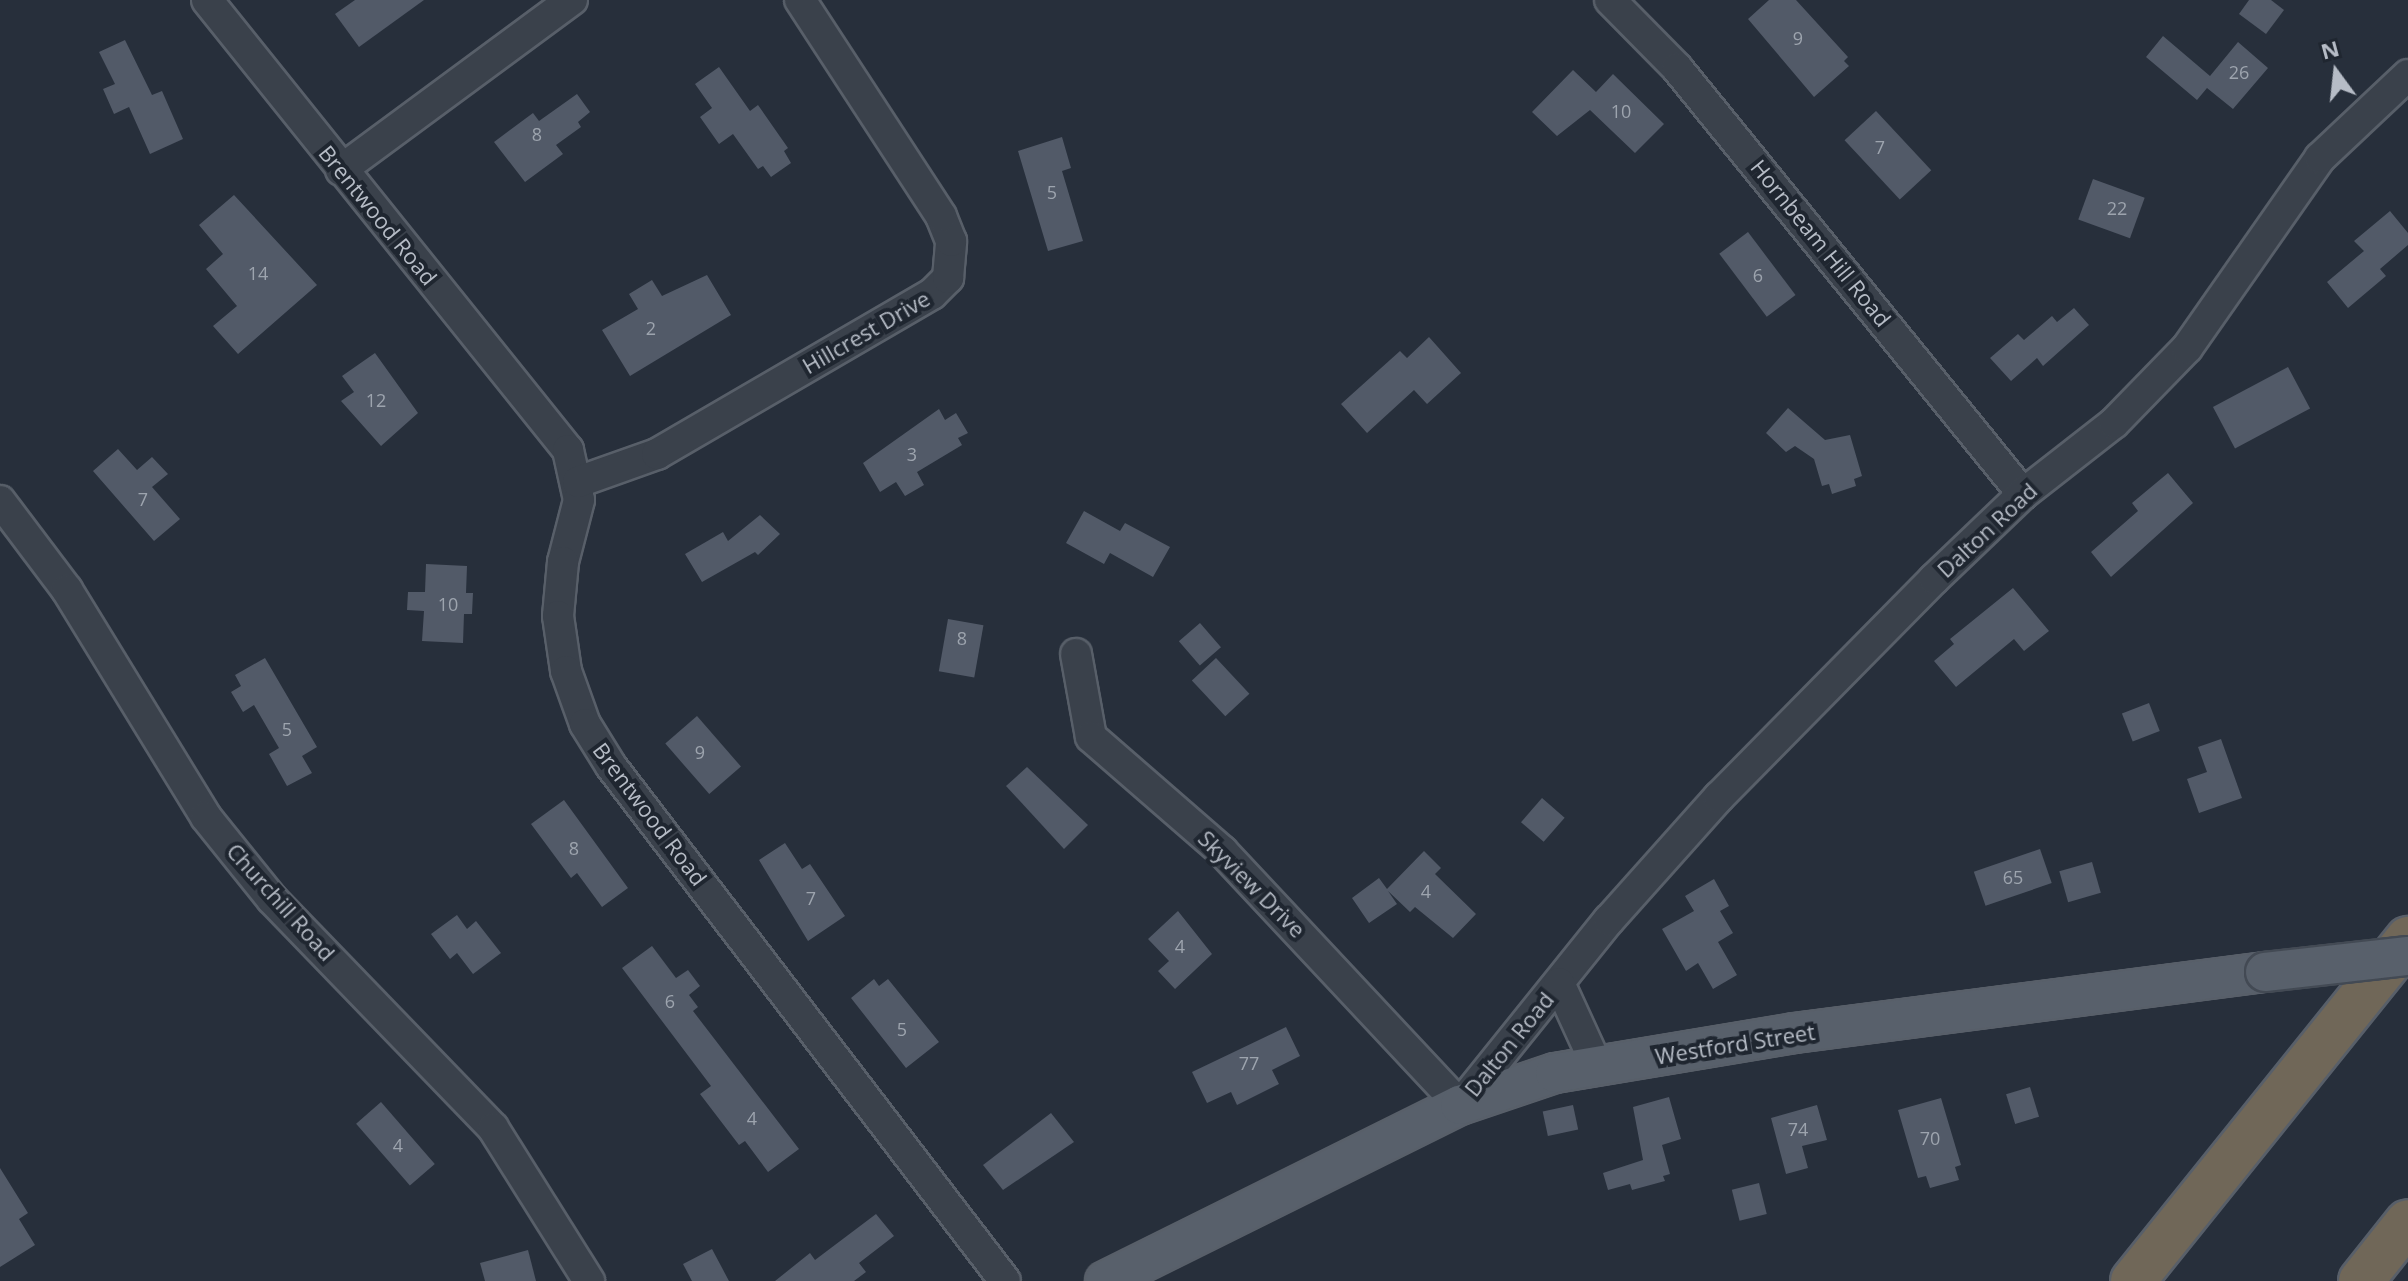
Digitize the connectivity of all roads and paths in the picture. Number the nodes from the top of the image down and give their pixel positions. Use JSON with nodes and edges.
{"nodes":[{"id":1,"x":207,"y":0,"type":"edge"},
{"id":2,"x":572,"y":0,"type":"edge"},
{"id":3,"x":800,"y":0,"type":"edge"},
{"id":4,"x":1610,"y":0,"type":"edge"},
{"id":5,"x":2408,"y":75,"type":"edge"},
{"id":6,"x":341,"y":170,"type":"junction"},
{"id":7,"x":578,"y":482,"type":"junction"},
{"id":8,"x":2023,"y":494,"type":"junction"},
{"id":9,"x":0,"y":501,"type":"edge"},
{"id":10,"x":1076,"y":654,"type":"dead end"},
{"id":11,"x":2408,"y":939,"type":"edge"},
{"id":12,"x":2408,"y":956,"type":"edge"},
{"id":13,"x":1559,"y":983,"type":"junction"},
{"id":14,"x":1597,"y":1066,"type":"junction"},
{"id":15,"x":1460,"y":1105,"type":"junction"},
{"id":16,"x":2408,"y":1222,"type":"edge"},
{"id":17,"x":589,"y":1281,"type":"edge"},
{"id":18,"x":1005,"y":1281,"type":"edge"},
{"id":19,"x":1105,"y":1281,"type":"edge"},
{"id":20,"x":2133,"y":1281,"type":"edge"},
{"id":21,"x":2361,"y":1281,"type":"edge"}],
"edges":[{"from":1,"to":6,"type":"street","name":"Brentwood Road"},
{"from":2,"to":6,"type":"street"},
{"from":3,"to":7,"type":"street","name":"Hillcrest Drive"},
{"from":4,"to":8,"type":"street","name":"Hornbeam Hill Road"},
{"from":5,"to":8,"type":"street","name":"Dalton Road"},
{"from":6,"to":7,"type":"street","name":"Brentwood Road"},
{"from":7,"to":18,"type":"street","name":"Brentwood Road"},
{"from":8,"to":13,"type":"street","name":"Dalton Road"},
{"from":9,"to":17,"type":"street","name":"Churchill Road"},
{"from":10,"to":15,"type":"street","name":"Skyview Drive"},
{"from":11,"to":20,"type":"highway"},
{"from":12,"to":14,"type":"main road","name":"Westford Street","bridge":true},
{"from":13,"to":14,"type":"street","name":"Dalton Road"},
{"from":13,"to":15,"type":"street","name":"Dalton Road"},
{"from":14,"to":15,"type":"main road","name":"Westford Street"},
{"from":15,"to":19,"type":"main road","name":"Westford Street"},
{"from":16,"to":21,"type":"highway"}]}
